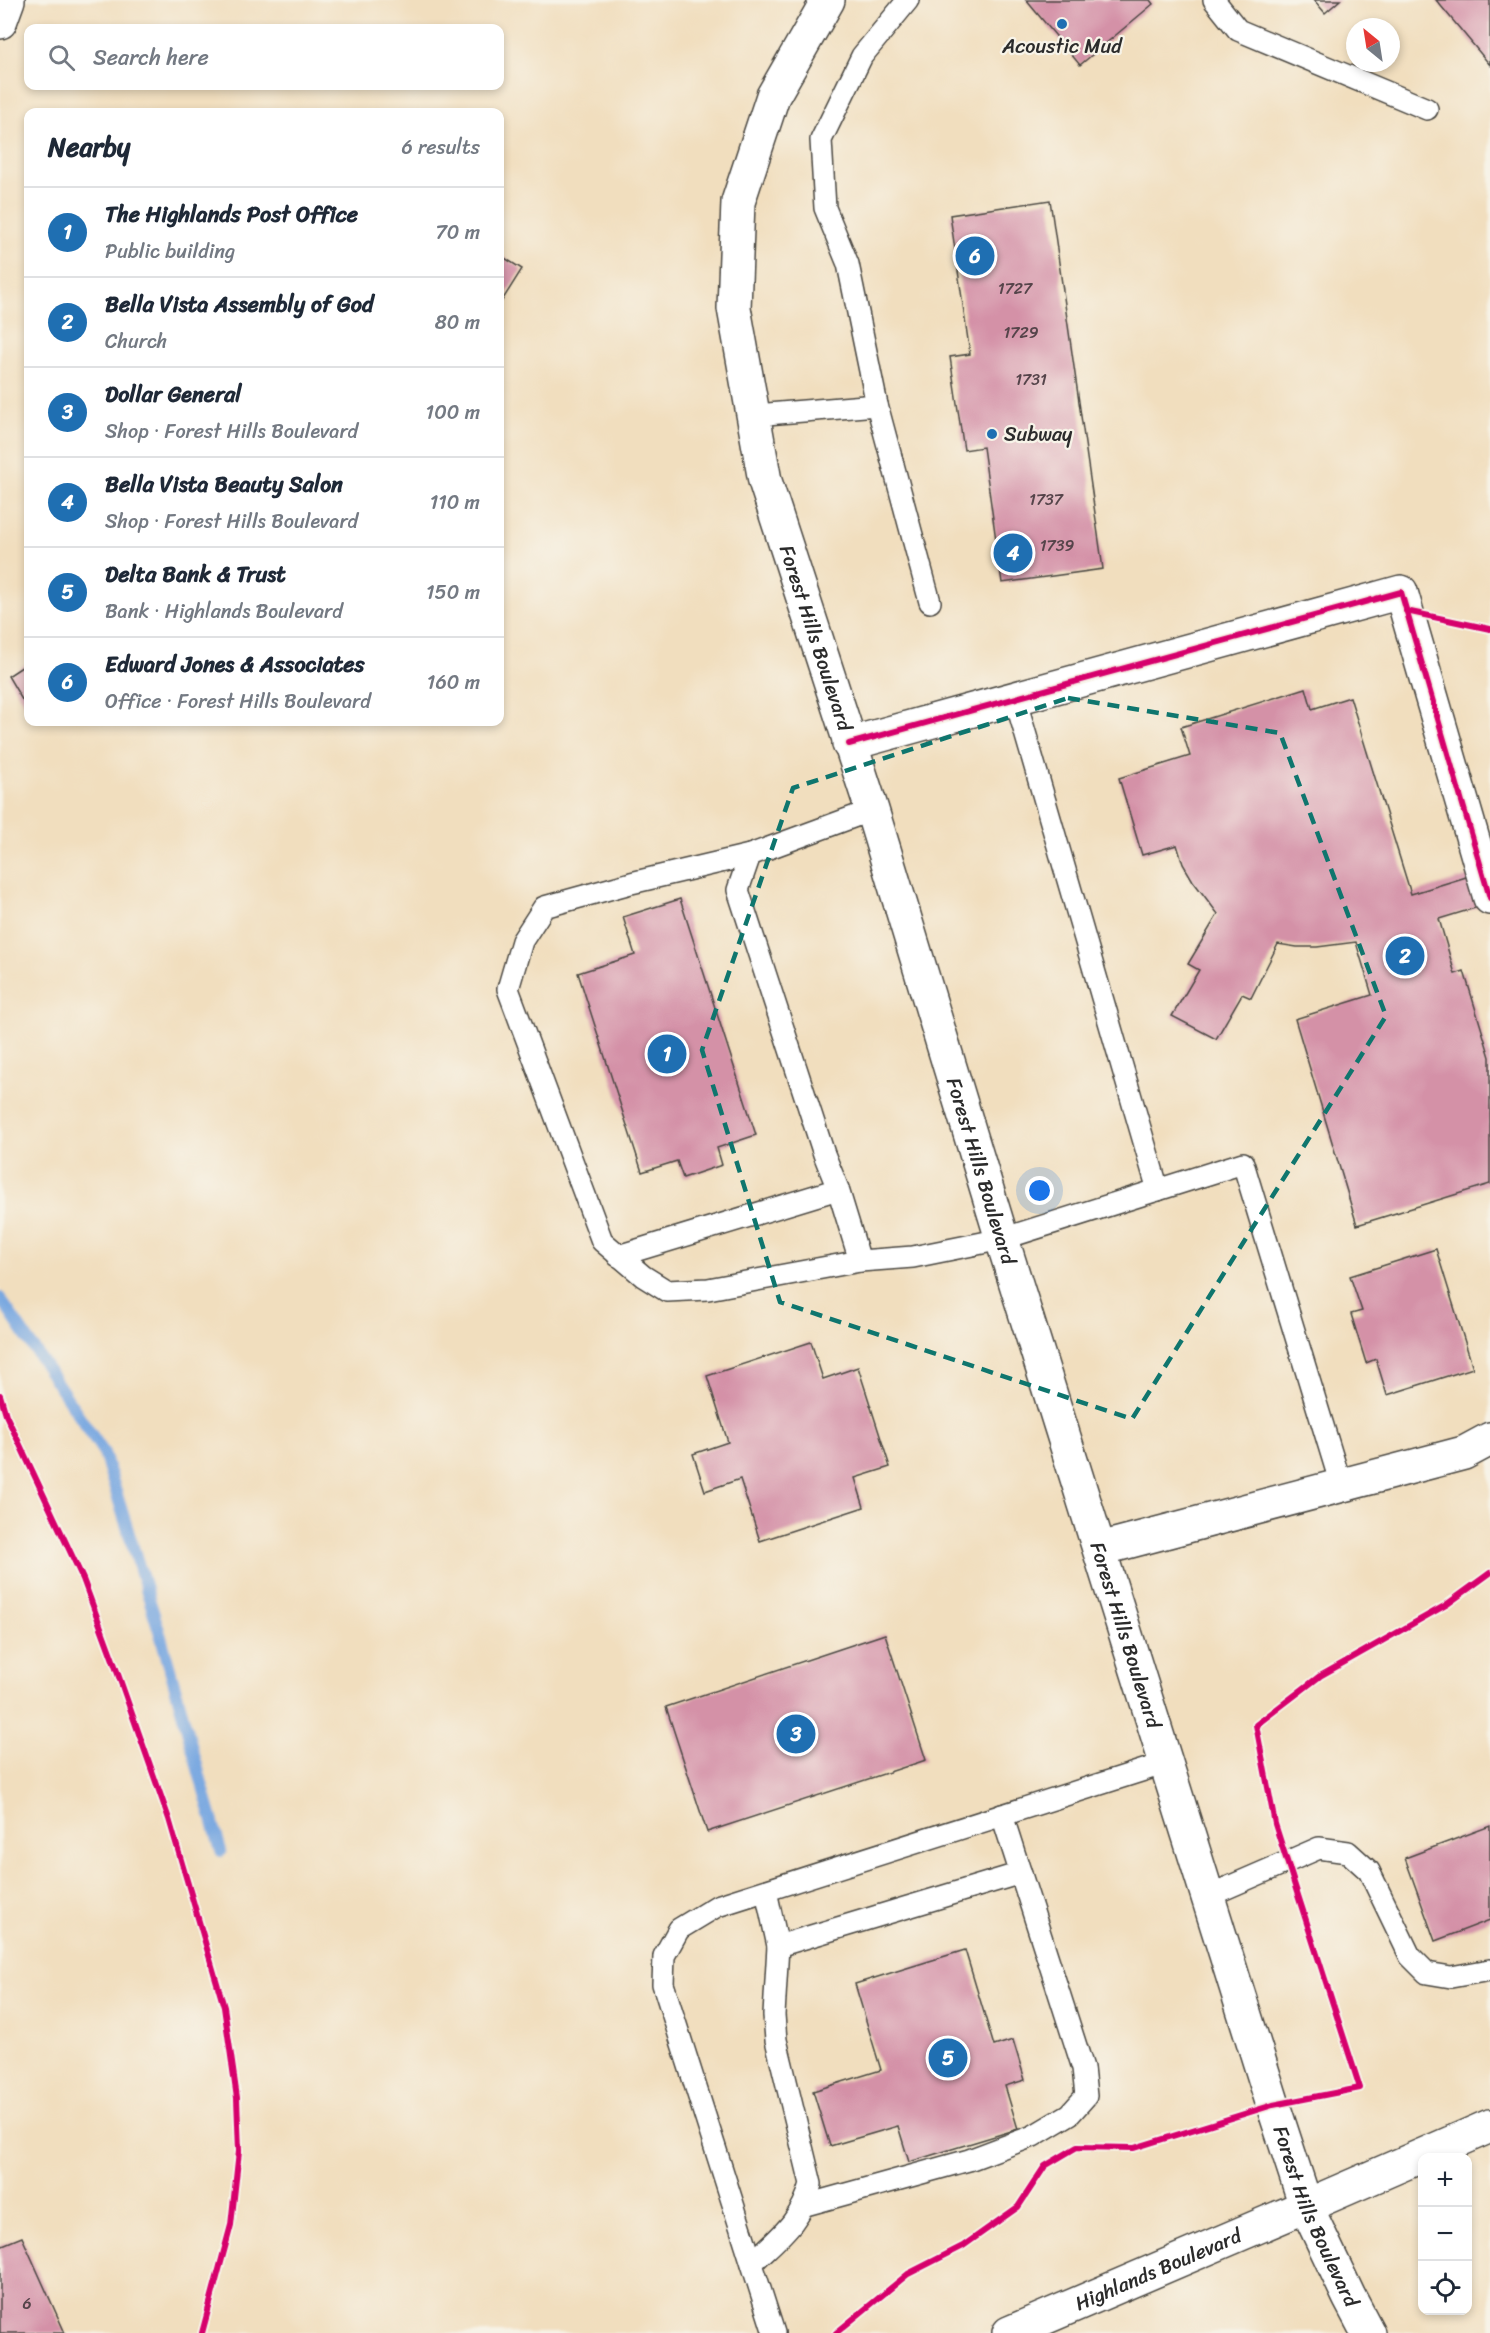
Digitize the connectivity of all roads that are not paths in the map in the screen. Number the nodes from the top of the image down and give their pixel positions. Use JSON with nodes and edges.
{"nodes":[{"id":1,"x":8,"y":0,"type":"edge"},
{"id":2,"x":828,"y":0,"type":"edge"},
{"id":3,"x":908,"y":0,"type":"edge"},
{"id":4,"x":1214,"y":0,"type":"edge"},
{"id":5,"x":0,"y":22,"type":"edge"},
{"id":6,"x":1427,"y":109,"type":"dead end"},
{"id":7,"x":877,"y":405,"type":"junction"},
{"id":8,"x":754,"y":415,"type":"junction"},
{"id":9,"x":930,"y":602,"type":"dead end"},
{"id":10,"x":1015,"y":698,"type":"junction"},
{"id":11,"x":849,"y":744,"type":"junction"},
{"id":12,"x":872,"y":810,"type":"junction"},
{"id":13,"x":750,"y":855,"type":"junction"},
{"id":14,"x":1490,"y":898,"type":"edge"},
{"id":15,"x":838,"y":1190,"type":"junction"},
{"id":16,"x":1158,"y":1190,"type":"junction"},
{"id":17,"x":1002,"y":1239,"type":"junction"},
{"id":18,"x":618,"y":1256,"type":"junction"},
{"id":19,"x":860,"y":1261,"type":"junction"},
{"id":20,"x":1490,"y":1439,"type":"edge"},
{"id":21,"x":1341,"y":1485,"type":"junction"},
{"id":22,"x":1100,"y":1549,"type":"junction"},
{"id":23,"x":1166,"y":1763,"type":"junction"},
{"id":24,"x":1002,"y":1815,"type":"junction"},
{"id":25,"x":1021,"y":1873,"type":"junction"},
{"id":26,"x":766,"y":1891,"type":"junction"},
{"id":27,"x":1208,"y":1896,"type":"junction"},
{"id":28,"x":778,"y":1946,"type":"junction"},
{"id":29,"x":1490,"y":1970,"type":"edge"},
{"id":30,"x":1490,"y":2126,"type":"edge"},
{"id":31,"x":806,"y":2205,"type":"junction"},
{"id":32,"x":1306,"y":2206,"type":"junction"},
{"id":33,"x":752,"y":2263,"type":"junction"},
{"id":34,"x":774,"y":2333,"type":"edge"},
{"id":35,"x":1009,"y":2333,"type":"edge"},
{"id":36,"x":1368,"y":2333,"type":"edge"}],
"edges":[{"from":1,"to":5,"type":"main road"},
{"from":2,"to":8,"type":"main road","name":"Forest Hills Boulevard"},
{"from":3,"to":7,"type":"lane"},
{"from":4,"to":6,"type":"lane"},
{"from":7,"to":8,"type":"lane"},
{"from":7,"to":9,"type":"lane"},
{"from":8,"to":11,"type":"main road","name":"Forest Hills Boulevard"},
{"from":10,"to":11,"type":"main road"},
{"from":10,"to":14,"type":"main road"},
{"from":10,"to":16,"type":"lane"},
{"from":11,"to":12,"type":"main road","name":"Forest Hills Boulevard"},
{"from":12,"to":13,"type":"lane"},
{"from":12,"to":17,"type":"main road","name":"Forest Hills Boulevard"},
{"from":13,"to":15,"type":"lane"},
{"from":13,"to":18,"type":"lane"},
{"from":15,"to":18,"type":"lane"},
{"from":15,"to":19,"type":"lane"},
{"from":16,"to":17,"type":"lane"},
{"from":16,"to":21,"type":"lane"},
{"from":17,"to":19,"type":"lane"},
{"from":17,"to":22,"type":"main road","name":"Forest Hills Boulevard"},
{"from":18,"to":19,"type":"lane"},
{"from":20,"to":21,"type":"main road"},
{"from":21,"to":22,"type":"main road"},
{"from":22,"to":23,"type":"main road","name":"Forest Hills Boulevard"},
{"from":23,"to":24,"type":"lane"},
{"from":23,"to":27,"type":"main road","name":"Forest Hills Boulevard"},
{"from":24,"to":25,"type":"lane"},
{"from":24,"to":26,"type":"lane"},
{"from":25,"to":28,"type":"lane"},
{"from":25,"to":31,"type":"lane"},
{"from":26,"to":28,"type":"lane"},
{"from":26,"to":33,"type":"lane"},
{"from":27,"to":29,"type":"lane"},
{"from":27,"to":32,"type":"main road","name":"Forest Hills Boulevard"},
{"from":28,"to":31,"type":"lane"},
{"from":30,"to":32,"type":"main road","name":"Highlands Boulevard"},
{"from":31,"to":33,"type":"lane"},
{"from":32,"to":35,"type":"main road","name":"Highlands Boulevard"},
{"from":32,"to":36,"type":"main road","name":"Forest Hills Boulevard"},
{"from":33,"to":34,"type":"lane"}]}
